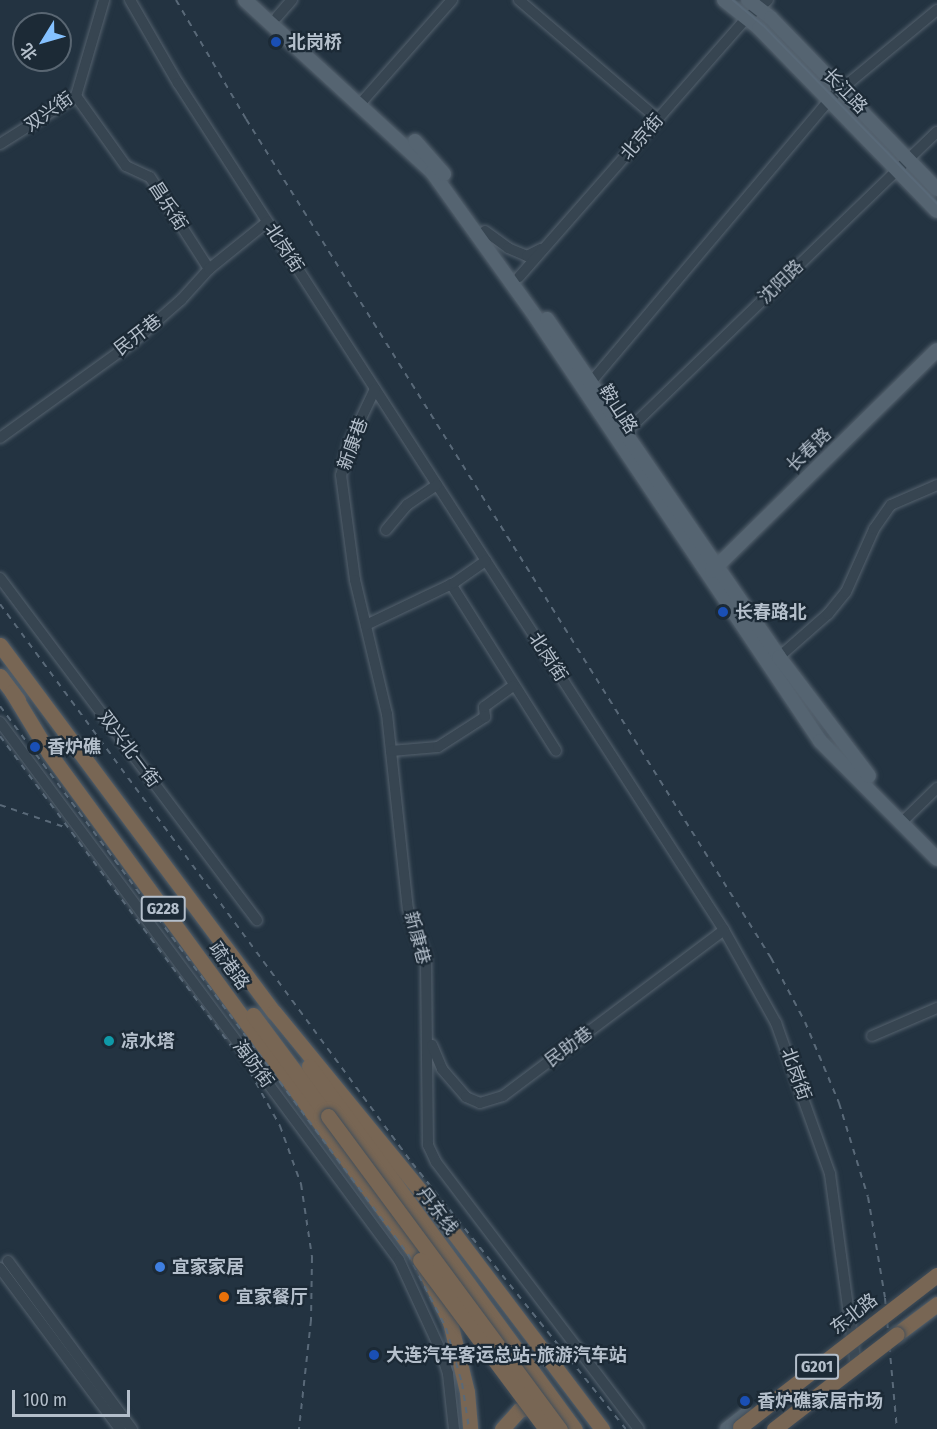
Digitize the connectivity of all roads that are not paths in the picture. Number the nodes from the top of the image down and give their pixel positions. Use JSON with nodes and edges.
{"nodes":[{"id":1,"x":104,"y":0,"type":"edge"},
{"id":2,"x":130,"y":0,"type":"edge"},
{"id":3,"x":245,"y":0,"type":"edge"},
{"id":4,"x":258,"y":0,"type":"edge"},
{"id":5,"x":292,"y":0,"type":"edge"},
{"id":6,"x":452,"y":0,"type":"edge"},
{"id":7,"x":519,"y":0,"type":"edge"},
{"id":8,"x":724,"y":0,"type":"edge"},
{"id":9,"x":758,"y":3,"type":"edge"},
{"id":10,"x":937,"y":9,"type":"edge"},
{"id":11,"x":277,"y":17,"type":"junction"},
{"id":12,"x":746,"y":19,"type":"junction"},
{"id":13,"x":840,"y":90,"type":"junction"},
{"id":14,"x":76,"y":96,"type":"junction"},
{"id":15,"x":830,"y":100,"type":"junction"},
{"id":16,"x":363,"y":101,"type":"junction"},
{"id":17,"x":658,"y":119,"type":"junction"},
{"id":18,"x":937,"y":132,"type":"edge"},
{"id":19,"x":0,"y":144,"type":"edge"},
{"id":20,"x":909,"y":159,"type":"junction"},
{"id":21,"x":897,"y":170,"type":"junction"},
{"id":22,"x":937,"y":189,"type":"edge"},
{"id":23,"x":937,"y":211,"type":"edge"},
{"id":24,"x":267,"y":222,"type":"junction"},
{"id":25,"x":485,"y":231,"type":"junction"},
{"id":26,"x":546,"y":246,"type":"junction"},
{"id":27,"x":209,"y":269,"type":"junction"},
{"id":28,"x":519,"y":277,"type":"junction"},
{"id":29,"x":937,"y":350,"type":"edge"},
{"id":30,"x":591,"y":382,"type":"junction"},
{"id":31,"x":375,"y":388,"type":"junction"},
{"id":32,"x":626,"y":432,"type":"junction"},
{"id":33,"x":0,"y":438,"type":"edge"},
{"id":34,"x":437,"y":485,"type":"junction"},
{"id":35,"x":937,"y":485,"type":"edge"},
{"id":36,"x":386,"y":530,"type":"dead end"},
{"id":37,"x":486,"y":561,"type":"junction"},
{"id":38,"x":717,"y":565,"type":"junction"},
{"id":39,"x":707,"y":576,"type":"junction"},
{"id":40,"x":0,"y":578,"type":"edge"},
{"id":41,"x":450,"y":584,"type":"junction"},
{"id":42,"x":366,"y":625,"type":"junction"},
{"id":43,"x":0,"y":645,"type":"edge"},
{"id":44,"x":779,"y":657,"type":"junction"},
{"id":45,"x":0,"y":676,"type":"edge"},
{"id":46,"x":513,"y":686,"type":"junction"},
{"id":47,"x":0,"y":722,"type":"edge"},
{"id":48,"x":391,"y":751,"type":"junction"},
{"id":49,"x":556,"y":751,"type":"dead end"},
{"id":50,"x":937,"y":788,"type":"edge"},
{"id":51,"x":904,"y":819,"type":"junction"},
{"id":52,"x":937,"y":847,"type":"edge"},
{"id":53,"x":937,"y":859,"type":"edge"},
{"id":54,"x":257,"y":920,"type":"dead end"},
{"id":55,"x":724,"y":930,"type":"junction"},
{"id":56,"x":937,"y":1008,"type":"edge"},
{"id":57,"x":274,"y":1012,"type":"junction"},
{"id":58,"x":872,"y":1036,"type":"dead end"},
{"id":59,"x":429,"y":1037,"type":"junction"},
{"id":60,"x":430,"y":1083,"type":"junction"},
{"id":61,"x":455,"y":1087,"type":"junction"},
{"id":62,"x":323,"y":1120,"type":"junction"},
{"id":63,"x":436,"y":1219,"type":"junction"},
{"id":64,"x":420,"y":1260,"type":"junction"},
{"id":65,"x":4,"y":1265,"type":"edge"},
{"id":66,"x":937,"y":1266,"type":"edge"},
{"id":67,"x":937,"y":1275,"type":"edge"},
{"id":68,"x":937,"y":1282,"type":"edge"},
{"id":69,"x":916,"y":1283,"type":"junction"},
{"id":70,"x":894,"y":1299,"type":"dead end"},
{"id":71,"x":936,"y":1303,"type":"edge"},
{"id":72,"x":871,"y":1317,"type":"dead end"},
{"id":73,"x":851,"y":1332,"type":"junction"},
{"id":74,"x":898,"y":1342,"type":"dead end"},
{"id":75,"x":854,"y":1354,"type":"junction"},
{"id":76,"x":793,"y":1414,"type":"junction"},
{"id":77,"x":567,"y":1425,"type":"edge"},
{"id":78,"x":120,"y":1429,"type":"edge"},
{"id":79,"x":132,"y":1429,"type":"edge"},
{"id":80,"x":454,"y":1429,"type":"edge"},
{"id":81,"x":470,"y":1429,"type":"edge"},
{"id":82,"x":502,"y":1429,"type":"edge"},
{"id":83,"x":546,"y":1429,"type":"edge"},
{"id":84,"x":586,"y":1429,"type":"edge"},
{"id":85,"x":602,"y":1429,"type":"edge"},
{"id":86,"x":639,"y":1429,"type":"edge"},
{"id":87,"x":737,"y":1429,"type":"edge"},
{"id":88,"x":764,"y":1429,"type":"edge"},
{"id":89,"x":774,"y":1429,"type":"edge"},
{"id":90,"x":784,"y":1429,"type":"edge"}],
"edges":[{"from":1,"to":14,"type":"street","name":"双兴街"},
{"from":2,"to":24,"type":"street","name":"北岗街"},
{"from":3,"to":16,"type":"main road","name":"鞍山路"},
{"from":4,"to":11,"type":"main road","name":"鞍山路"},
{"from":5,"to":11,"type":"street"},
{"from":6,"to":16,"type":"street"},
{"from":7,"to":17,"type":"street"},
{"from":8,"to":12,"type":"main road","name":"长江路"},
{"from":9,"to":12,"type":"street","name":"北京街"},
{"from":9,"to":13,"type":"main road","name":"长江路"},
{"from":10,"to":13,"type":"street"},
{"from":11,"to":16,"type":"main road","name":"鞍山路"},
{"from":12,"to":15,"type":"main road","name":"长江路"},
{"from":12,"to":17,"type":"street","name":"北京街"},
{"from":13,"to":15,"type":"street"},
{"from":13,"to":20,"type":"main road","name":"长江路"},
{"from":14,"to":19,"type":"street","name":"双兴街"},
{"from":14,"to":27,"type":"street","name":"昌乐街"},
{"from":15,"to":21,"type":"main road","name":"长江路"},
{"from":15,"to":30,"type":"street"},
{"from":16,"to":25,"type":"main road","name":"鞍山路"},
{"from":16,"to":39,"type":"main road","name":"鞍山路"},
{"from":17,"to":26,"type":"street","name":"北京街"},
{"from":18,"to":20,"type":"street","name":"沈阳路"},
{"from":20,"to":21,"type":"street","name":"沈阳路"},
{"from":20,"to":22,"type":"main road","name":"长江路"},
{"from":21,"to":23,"type":"main road","name":"长江路"},
{"from":21,"to":32,"type":"street","name":"沈阳路"},
{"from":24,"to":27,"type":"street","name":"民开巷"},
{"from":24,"to":31,"type":"street","name":"北岗街"},
{"from":25,"to":26,"type":"street"},
{"from":25,"to":28,"type":"main road","name":"鞍山路"},
{"from":26,"to":28,"type":"street","name":"北京街"},
{"from":27,"to":33,"type":"street","name":"民开巷"},
{"from":28,"to":30,"type":"main road","name":"鞍山路"},
{"from":29,"to":38,"type":"main road","name":"长春路"},
{"from":30,"to":32,"type":"main road","name":"鞍山路"},
{"from":31,"to":34,"type":"street","name":"北岗街"},
{"from":31,"to":42,"type":"street","name":"新康巷"},
{"from":32,"to":38,"type":"main road","name":"鞍山路"},
{"from":34,"to":36,"type":"street"},
{"from":34,"to":37,"type":"street","name":"北岗街"},
{"from":35,"to":44,"type":"street"},
{"from":37,"to":41,"type":"street"},
{"from":37,"to":55,"type":"street","name":"北岗街"},
{"from":38,"to":39,"type":"main road","name":"长春路"},
{"from":38,"to":44,"type":"main road","name":"鞍山路"},
{"from":39,"to":51,"type":"main road","name":"鞍山路"},
{"from":40,"to":54,"type":"street","name":"双兴北一街"},
{"from":41,"to":42,"type":"street"},
{"from":41,"to":46,"type":"street"},
{"from":42,"to":48,"type":"street","name":"新康巷"},
{"from":43,"to":57,"type":"highway","name":"疏港路","number":"G228"},
{"from":44,"to":51,"type":"main road","name":"鞍山路"},
{"from":45,"to":62,"type":"highway","name":"疏港路"},
{"from":46,"to":48,"type":"street"},
{"from":46,"to":49,"type":"street"},
{"from":47,"to":80,"type":"street","name":"海防街"},
{"from":48,"to":59,"type":"street","name":"新康巷"},
{"from":50,"to":51,"type":"street"},
{"from":51,"to":52,"type":"main road","name":"鞍山路"},
{"from":51,"to":53,"type":"main road","name":"鞍山路"},
{"from":55,"to":61,"type":"street","name":"民助巷"},
{"from":55,"to":73,"type":"street","name":"北岗街"},
{"from":56,"to":58,"type":"street"},
{"from":57,"to":63,"type":"highway"},
{"from":57,"to":77,"type":"highway","name":"丹东线","number":"G228"},
{"from":59,"to":60,"type":"street","name":"新康巷"},
{"from":59,"to":61,"type":"street","name":"民助巷"},
{"from":60,"to":61,"type":"street"},
{"from":60,"to":86,"type":"street","name":"新康巷"},
{"from":62,"to":64,"type":"highway","name":"疏港路"},
{"from":62,"to":77,"type":"highway","bridge":true},
{"from":63,"to":84,"type":"highway"},
{"from":63,"to":85,"type":"highway"},
{"from":64,"to":81,"type":"highway","bridge":true},
{"from":64,"to":83,"type":"highway","bridge":true},
{"from":65,"to":78,"type":"street"},
{"from":65,"to":79,"type":"street"},
{"from":66,"to":69,"type":"main road"},
{"from":67,"to":87,"type":"highway","name":"东北路","number":"G201","bridge":true},
{"from":68,"to":69,"type":"main road"},
{"from":68,"to":71,"type":"main road","name":"东北路"},
{"from":69,"to":70,"type":"main road"},
{"from":71,"to":74,"type":"main road"},
{"from":71,"to":89,"type":"highway","number":"G201","bridge":true},
{"from":72,"to":73,"type":"main road"},
{"from":73,"to":75,"type":"street","name":"北岗街"},
{"from":73,"to":87,"type":"main road"},
{"from":75,"to":76,"type":"main road"},
{"from":75,"to":76,"type":"main road","name":"东北路"},
{"from":75,"to":87,"type":"main road","name":"东北路"},
{"from":76,"to":88,"type":"main road"},
{"from":76,"to":89,"type":"main road"},
{"from":76,"to":90,"type":"main road"},
{"from":77,"to":82,"type":"highway","bridge":true}]}
